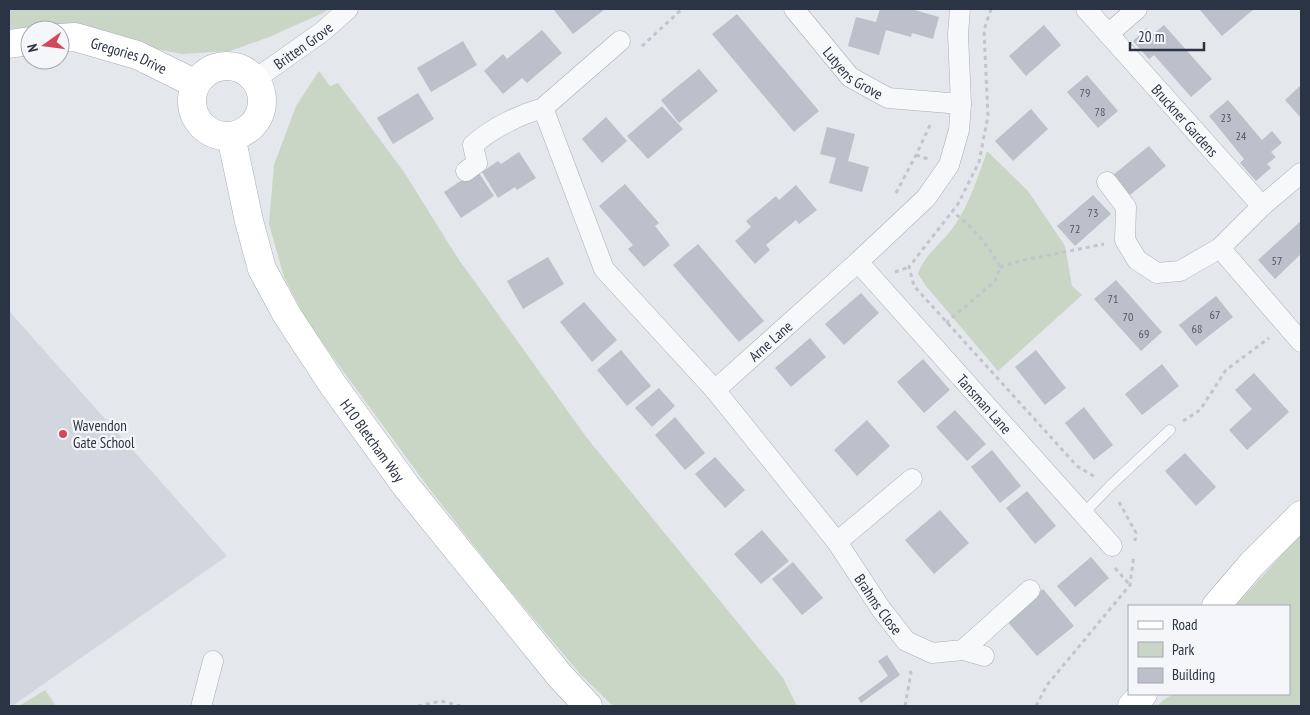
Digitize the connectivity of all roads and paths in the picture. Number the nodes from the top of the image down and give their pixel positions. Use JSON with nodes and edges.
{"nodes":[{"id":1,"x":348,"y":9,"type":"edge"},
{"id":2,"x":682,"y":9,"type":"edge"},
{"id":3,"x":794,"y":9,"type":"edge"},
{"id":4,"x":960,"y":9,"type":"edge"},
{"id":5,"x":991,"y":9,"type":"edge"},
{"id":6,"x":1086,"y":9,"type":"edge"},
{"id":7,"x":1136,"y":9,"type":"edge"},
{"id":8,"x":1108,"y":34,"type":"junction"},
{"id":9,"x":70,"y":37,"type":"edge"},
{"id":10,"x":620,"y":41,"type":"joint"},
{"id":11,"x":254,"y":80,"type":"junction"},
{"id":12,"x":196,"y":84,"type":"junction"},
{"id":13,"x":962,"y":104,"type":"junction"},
{"id":14,"x":543,"y":108,"type":"junction"},
{"id":15,"x":934,"y":116,"type":"dead end"},
{"id":16,"x":232,"y":136,"type":"junction"},
{"id":17,"x":466,"y":171,"type":"dead end"},
{"id":18,"x":1301,"y":173,"type":"edge"},
{"id":19,"x":1107,"y":182,"type":"dead end"},
{"id":20,"x":895,"y":195,"type":"dead end"},
{"id":21,"x":1262,"y":206,"type":"junction"},
{"id":22,"x":952,"y":211,"type":"junction"},
{"id":23,"x":1124,"y":240,"type":"junction"},
{"id":24,"x":1220,"y":248,"type":"junction"},
{"id":25,"x":858,"y":262,"type":"junction"},
{"id":26,"x":1000,"y":267,"type":"junction"},
{"id":27,"x":946,"y":322,"type":"junction"},
{"id":28,"x":1287,"y":324,"type":"junction"},
{"id":29,"x":1301,"y":342,"type":"edge"},
{"id":30,"x":714,"y":390,"type":"junction"},
{"id":31,"x":1170,"y":430,"type":"joint"},
{"id":32,"x":912,"y":480,"type":"dead end"},
{"id":33,"x":1111,"y":486,"type":"junction"},
{"id":34,"x":1084,"y":513,"type":"junction"},
{"id":35,"x":1301,"y":515,"type":"edge"},
{"id":36,"x":837,"y":542,"type":"junction"},
{"id":37,"x":1111,"y":554,"type":"joint"},
{"id":38,"x":1130,"y":584,"type":"junction"},
{"id":39,"x":1030,"y":590,"type":"dead end"},
{"id":40,"x":1217,"y":605,"type":"edge"},
{"id":41,"x":963,"y":650,"type":"junction"},
{"id":42,"x":984,"y":656,"type":"dead end"},
{"id":43,"x":213,"y":661,"type":"dead end"},
{"id":44,"x":1142,"y":695,"type":"edge"},
{"id":45,"x":200,"y":705,"type":"edge"},
{"id":46,"x":418,"y":706,"type":"edge"},
{"id":47,"x":460,"y":706,"type":"edge"},
{"id":48,"x":588,"y":706,"type":"edge"},
{"id":49,"x":1036,"y":706,"type":"edge"},
{"id":50,"x":1132,"y":706,"type":"edge"}],
"edges":[{"from":1,"to":11,"type":"street","name":"Britten Grove"},
{"from":2,"to":10,"type":"path"},
{"from":3,"to":13,"type":"street","name":"Lutyens Grove"},
{"from":4,"to":13,"type":"street","name":"Arne Lane"},
{"from":5,"to":22,"type":"path"},
{"from":6,"to":8,"type":"street","name":"Bruckner Gardens"},
{"from":7,"to":8,"type":"street"},
{"from":8,"to":21,"type":"street","name":"Bruckner Gardens"},
{"from":9,"to":12,"type":"street","name":"Gregories Drive"},
{"from":10,"to":14,"type":"street"},
{"from":11,"to":12,"type":"street"},
{"from":11,"to":16,"type":"street"},
{"from":12,"to":16,"type":"street"},
{"from":13,"to":25,"type":"street","name":"Arne Lane"},
{"from":14,"to":17,"type":"street"},
{"from":14,"to":30,"type":"street"},
{"from":15,"to":20,"type":"path"},
{"from":16,"to":48,"type":"street","name":"H10 Bletcham Way"},
{"from":18,"to":21,"type":"street"},
{"from":19,"to":23,"type":"street"},
{"from":21,"to":24,"type":"street"},
{"from":22,"to":26,"type":"path"},
{"from":22,"to":27,"type":"path"},
{"from":23,"to":24,"type":"street"},
{"from":23,"to":26,"type":"path"},
{"from":24,"to":28,"type":"street"},
{"from":25,"to":30,"type":"street","name":"Arne Lane"},
{"from":25,"to":34,"type":"street","name":"Tansman Lane"},
{"from":26,"to":27,"type":"path"},
{"from":27,"to":33,"type":"path"},
{"from":28,"to":29,"type":"street"},
{"from":28,"to":31,"type":"path"},
{"from":30,"to":36,"type":"street","name":"Brahms Close"},
{"from":31,"to":33,"type":"lane"},
{"from":32,"to":36,"type":"street"},
{"from":33,"to":34,"type":"lane"},
{"from":33,"to":38,"type":"path"},
{"from":34,"to":37,"type":"street","name":"Tansman Lane"},
{"from":35,"to":40,"type":"street"},
{"from":36,"to":41,"type":"street","name":"Brahms Close"},
{"from":37,"to":38,"type":"path"},
{"from":38,"to":49,"type":"path"},
{"from":39,"to":41,"type":"street"},
{"from":41,"to":42,"type":"street"},
{"from":43,"to":45,"type":"street"},
{"from":44,"to":50,"type":"street"},
{"from":46,"to":47,"type":"path"}]}
